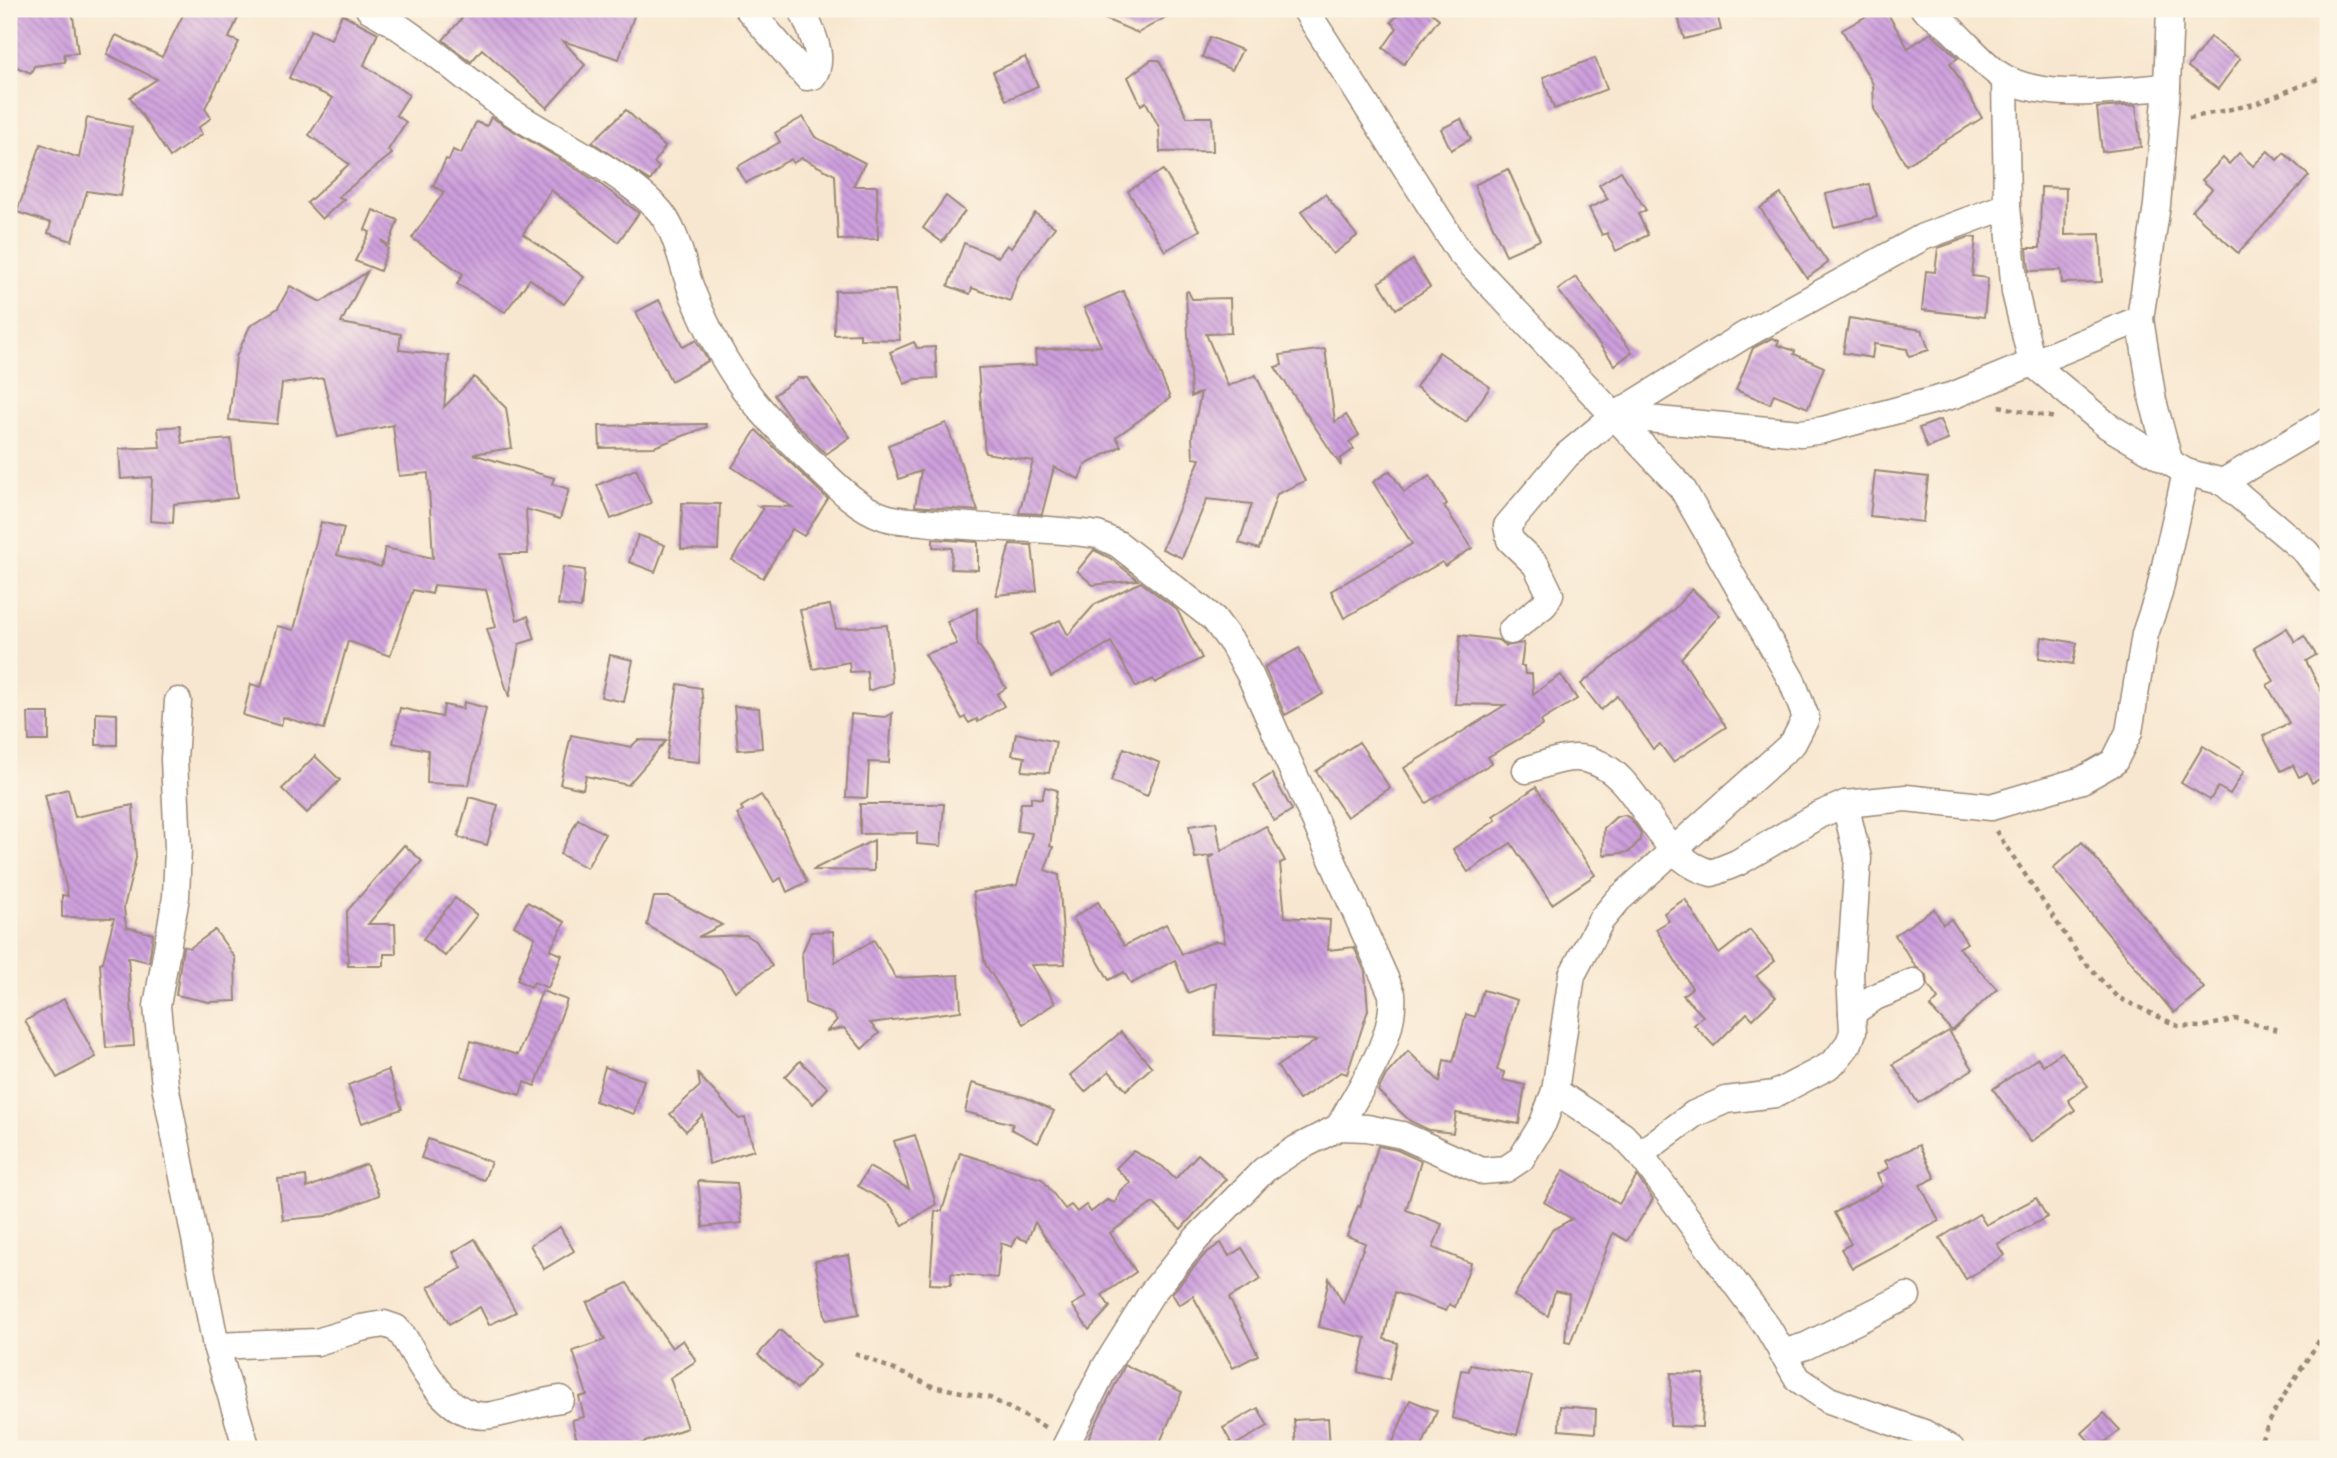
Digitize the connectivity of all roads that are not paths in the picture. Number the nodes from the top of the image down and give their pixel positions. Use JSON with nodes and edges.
{"nodes":[{"id":1,"x":369,"y":9,"type":"edge"},
{"id":2,"x":748,"y":9,"type":"edge"},
{"id":3,"x":803,"y":9,"type":"edge"},
{"id":4,"x":1305,"y":9,"type":"edge"},
{"id":5,"x":1924,"y":9,"type":"edge"},
{"id":6,"x":2170,"y":9,"type":"edge"},
{"id":7,"x":2006,"y":79,"type":"junction"},
{"id":8,"x":2167,"y":88,"type":"junction"},
{"id":9,"x":2007,"y":205,"type":"junction"},
{"id":10,"x":2140,"y":319,"type":"junction"},
{"id":11,"x":2032,"y":363,"type":"junction"},
{"id":12,"x":1614,"y":416,"type":"junction"},
{"id":13,"x":2328,"y":420,"type":"edge"},
{"id":14,"x":2177,"y":466,"type":"junction"},
{"id":15,"x":2223,"y":482,"type":"junction"},
{"id":16,"x":2328,"y":578,"type":"edge"},
{"id":17,"x":1511,"y":631,"type":"dead end"},
{"id":18,"x":178,"y":701,"type":"dead end"},
{"id":19,"x":1527,"y":770,"type":"dead end"},
{"id":20,"x":1845,"y":804,"type":"junction"},
{"id":21,"x":1672,"y":850,"type":"junction"},
{"id":22,"x":1913,"y":982,"type":"dead end"},
{"id":23,"x":1852,"y":1013,"type":"junction"},
{"id":24,"x":1555,"y":1091,"type":"junction"},
{"id":25,"x":1339,"y":1127,"type":"junction"},
{"id":26,"x":1640,"y":1154,"type":"junction"},
{"id":27,"x":1907,"y":1296,"type":"dead end"},
{"id":28,"x":216,"y":1346,"type":"junction"},
{"id":29,"x":1782,"y":1353,"type":"junction"},
{"id":30,"x":561,"y":1399,"type":"dead end"},
{"id":31,"x":1066,"y":1445,"type":"edge"},
{"id":32,"x":247,"y":1449,"type":"edge"},
{"id":33,"x":1951,"y":1449,"type":"edge"}],
"edges":[{"from":1,"to":25,"type":"street"},
{"from":2,"to":3,"type":"street"},
{"from":4,"to":12,"type":"street"},
{"from":5,"to":7,"type":"street"},
{"from":6,"to":8,"type":"street"},
{"from":7,"to":8,"type":"street"},
{"from":7,"to":9,"type":"street"},
{"from":8,"to":10,"type":"street"},
{"from":9,"to":11,"type":"street"},
{"from":9,"to":12,"type":"street"},
{"from":10,"to":11,"type":"street"},
{"from":10,"to":14,"type":"street"},
{"from":11,"to":12,"type":"street"},
{"from":11,"to":14,"type":"street"},
{"from":12,"to":17,"type":"street"},
{"from":12,"to":21,"type":"street"},
{"from":13,"to":15,"type":"street"},
{"from":14,"to":15,"type":"street"},
{"from":14,"to":20,"type":"street"},
{"from":15,"to":16,"type":"street"},
{"from":18,"to":28,"type":"street"},
{"from":19,"to":21,"type":"street"},
{"from":20,"to":21,"type":"street"},
{"from":20,"to":23,"type":"street"},
{"from":21,"to":24,"type":"street"},
{"from":22,"to":23,"type":"street"},
{"from":23,"to":26,"type":"street"},
{"from":24,"to":25,"type":"street"},
{"from":24,"to":26,"type":"street"},
{"from":25,"to":31,"type":"street"},
{"from":26,"to":29,"type":"street"},
{"from":27,"to":29,"type":"street"},
{"from":28,"to":30,"type":"street"},
{"from":28,"to":32,"type":"street"},
{"from":29,"to":33,"type":"street"}]}
